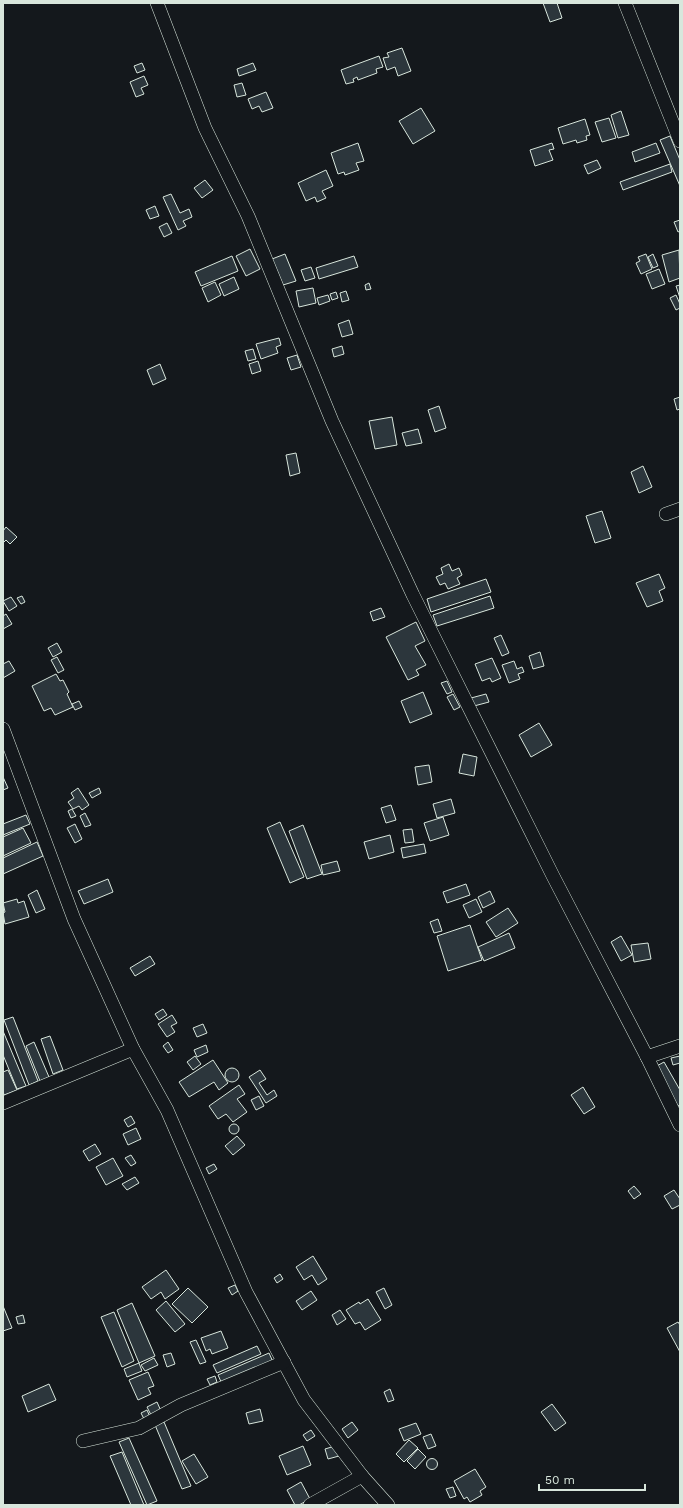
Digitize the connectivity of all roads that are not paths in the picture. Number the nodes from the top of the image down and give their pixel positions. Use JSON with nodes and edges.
{"nodes":[{"id":1,"x":157,"y":3,"type":"edge"},
{"id":2,"x":625,"y":3,"type":"edge"},
{"id":3,"x":680,"y":141,"type":"edge"},
{"id":4,"x":680,"y":509,"type":"edge"},
{"id":5,"x":666,"y":514,"type":"dead end"},
{"id":6,"x":3,"y":729,"type":"edge"},
{"id":7,"x":680,"y":1046,"type":"edge"},
{"id":8,"x":132,"y":1049,"type":"junction"},
{"id":9,"x":647,"y":1057,"type":"junction"},
{"id":10,"x":3,"y":1103,"type":"edge"},
{"id":11,"x":680,"y":1126,"type":"edge"},
{"id":12,"x":284,"y":1362,"type":"junction"},
{"id":13,"x":83,"y":1441,"type":"dead end"},
{"id":14,"x":362,"y":1476,"type":"junction"},
{"id":15,"x":310,"y":1505,"type":"edge"},
{"id":16,"x":388,"y":1505,"type":"edge"}],
"edges":[{"from":1,"to":9,"type":"street"},
{"from":2,"to":3,"type":"street"},
{"from":4,"to":5,"type":"street"},
{"from":6,"to":8,"type":"street"},
{"from":7,"to":9,"type":"street"},
{"from":8,"to":10,"type":"street"},
{"from":8,"to":12,"type":"street"},
{"from":9,"to":11,"type":"street"},
{"from":12,"to":13,"type":"street"},
{"from":12,"to":14,"type":"street"},
{"from":14,"to":15,"type":"street"},
{"from":14,"to":16,"type":"street"}]}
